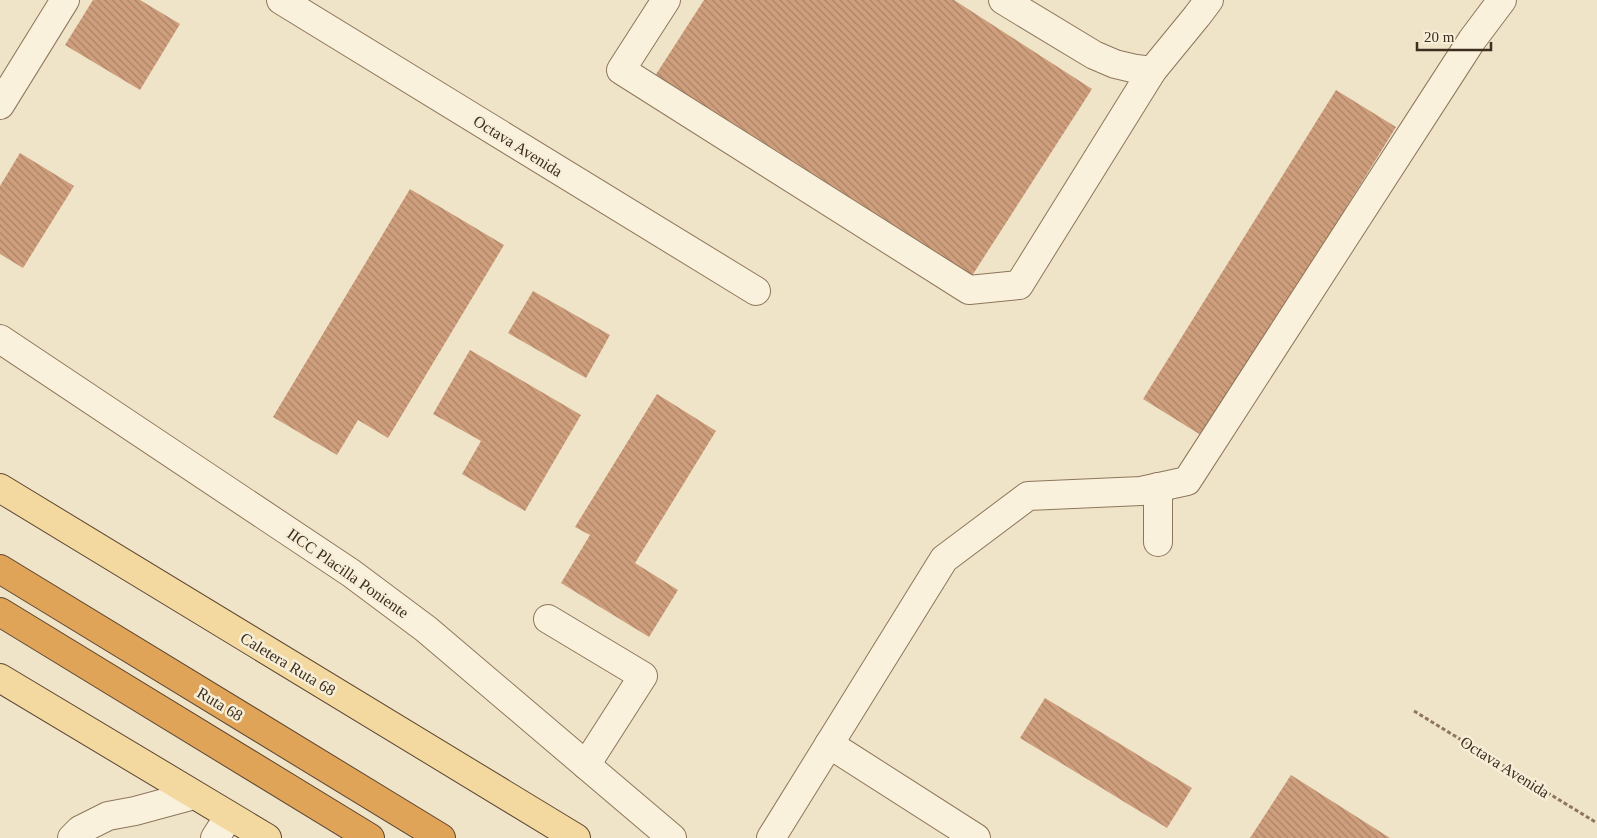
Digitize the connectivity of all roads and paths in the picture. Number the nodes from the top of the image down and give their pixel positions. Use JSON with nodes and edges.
{"nodes":[{"id":1,"x":64,"y":0,"type":"edge"},
{"id":2,"x":281,"y":0,"type":"edge"},
{"id":3,"x":666,"y":0,"type":"edge"},
{"id":4,"x":1003,"y":0,"type":"edge"},
{"id":5,"x":1209,"y":0,"type":"edge"},
{"id":6,"x":1502,"y":0,"type":"edge"},
{"id":7,"x":1152,"y":70,"type":"junction"},
{"id":8,"x":0,"y":105,"type":"edge"},
{"id":9,"x":756,"y":291,"type":"dead end"},
{"id":10,"x":0,"y":339,"type":"edge"},
{"id":11,"x":1158,"y":487,"type":"junction"},
{"id":12,"x":0,"y":488,"type":"edge"},
{"id":13,"x":1158,"y":542,"type":"dead end"},
{"id":14,"x":0,"y":570,"type":"edge"},
{"id":15,"x":0,"y":612,"type":"edge"},
{"id":16,"x":548,"y":619,"type":"dead end"},
{"id":17,"x":0,"y":678,"type":"edge"},
{"id":18,"x":1414,"y":710,"type":"dead end"},
{"id":19,"x":829,"y":744,"type":"junction"},
{"id":20,"x":586,"y":765,"type":"junction"},
{"id":21,"x":194,"y":795,"type":"junction"},
{"id":22,"x":1597,"y":823,"type":"edge"},
{"id":23,"x":222,"y":827,"type":"edge"},
{"id":24,"x":72,"y":838,"type":"edge"},
{"id":25,"x":266,"y":838,"type":"edge"},
{"id":26,"x":370,"y":838,"type":"edge"},
{"id":27,"x":440,"y":838,"type":"edge"},
{"id":28,"x":576,"y":838,"type":"edge"},
{"id":29,"x":672,"y":838,"type":"edge"},
{"id":30,"x":771,"y":838,"type":"edge"},
{"id":31,"x":976,"y":838,"type":"edge"}],
"edges":[{"from":1,"to":8,"type":"street"},
{"from":2,"to":9,"type":"street","name":"Octava Avenida"},
{"from":3,"to":7,"type":"street"},
{"from":4,"to":7,"type":"street"},
{"from":5,"to":7,"type":"street"},
{"from":6,"to":11,"type":"street"},
{"from":10,"to":20,"type":"street","name":"IICC Placilla Poniente"},
{"from":11,"to":13,"type":"street"},
{"from":11,"to":19,"type":"street"},
{"from":12,"to":28,"type":"main road","name":"Caletera Ruta 68"},
{"from":14,"to":27,"type":"highway","name":"Ruta 68"},
{"from":15,"to":26,"type":"highway"},
{"from":16,"to":20,"type":"street"},
{"from":17,"to":21,"type":"main road"},
{"from":18,"to":22,"type":"path","name":"Octava Avenida"},
{"from":19,"to":30,"type":"street"},
{"from":19,"to":31,"type":"street"},
{"from":20,"to":29,"type":"street","name":"IICC Placilla Poniente"},
{"from":21,"to":23,"type":"main road"},
{"from":21,"to":24,"type":"street"},
{"from":23,"to":25,"type":"main road"}]}
